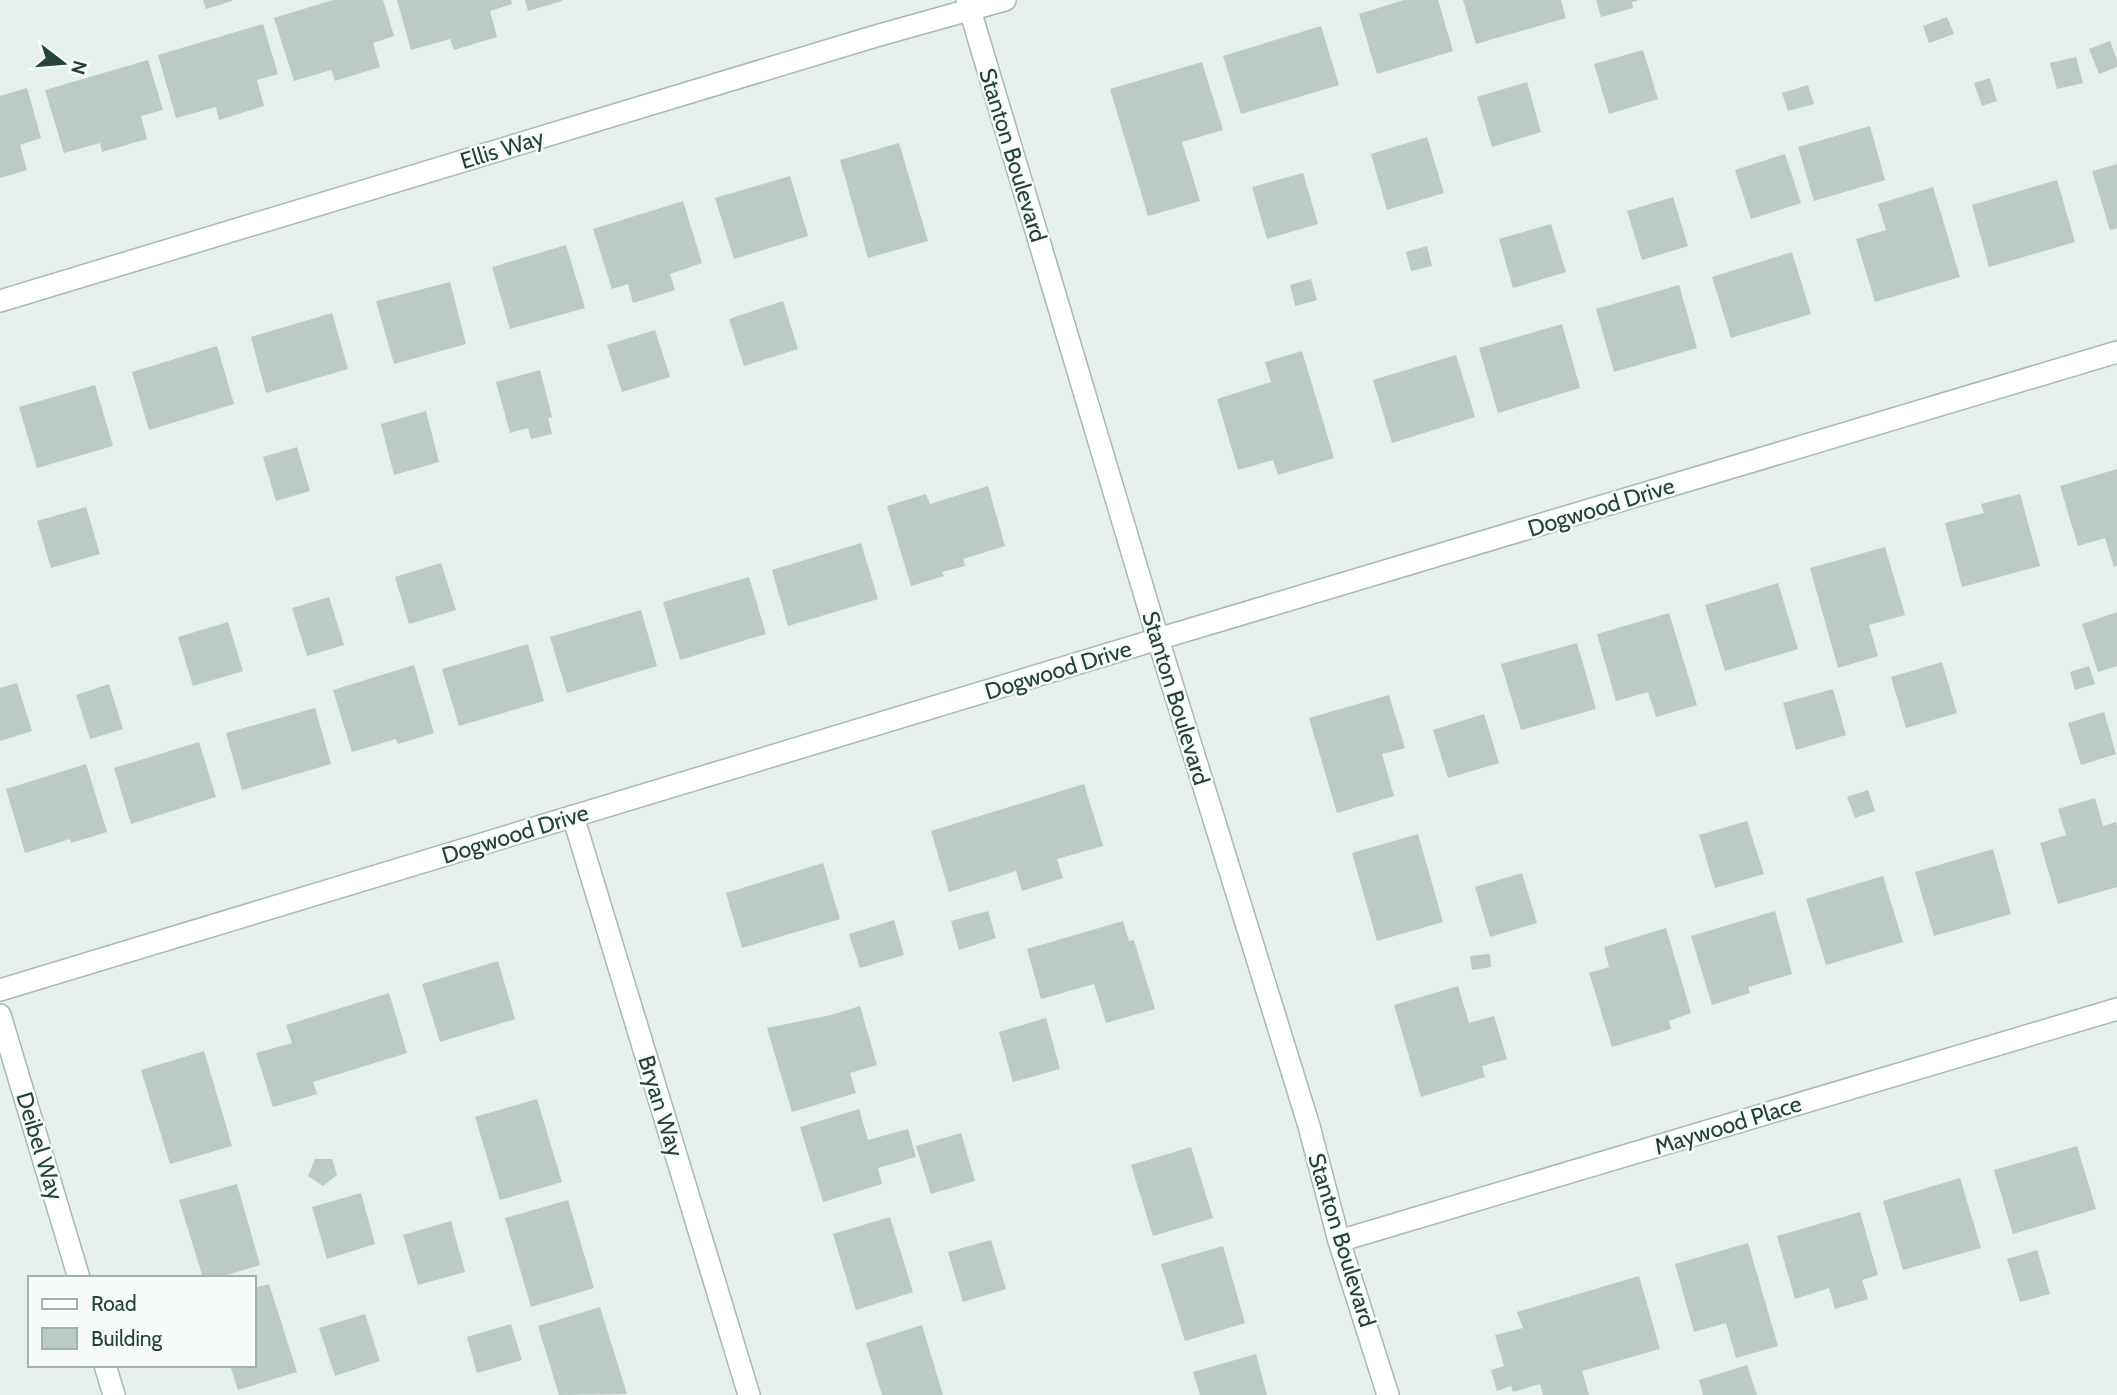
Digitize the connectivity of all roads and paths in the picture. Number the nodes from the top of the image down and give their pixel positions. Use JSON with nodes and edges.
{"nodes":[{"id":1,"x":1005,"y":0,"type":"edge"},
{"id":2,"x":969,"y":5,"type":"edge"},
{"id":3,"x":0,"y":301,"type":"edge"},
{"id":4,"x":2117,"y":352,"type":"edge"},
{"id":5,"x":1158,"y":639,"type":"junction"},
{"id":6,"x":573,"y":816,"type":"junction"},
{"id":7,"x":0,"y":990,"type":"edge"},
{"id":8,"x":2117,"y":1009,"type":"edge"},
{"id":9,"x":0,"y":1014,"type":"edge"},
{"id":10,"x":1339,"y":1241,"type":"junction"},
{"id":11,"x":78,"y":1276,"type":"edge"},
{"id":12,"x":106,"y":1367,"type":"edge"},
{"id":13,"x":114,"y":1395,"type":"edge"},
{"id":14,"x":749,"y":1395,"type":"edge"},
{"id":15,"x":1388,"y":1395,"type":"edge"}],
"edges":[{"from":1,"to":2,"type":"street","name":"Ellis Way"},
{"from":2,"to":3,"type":"street","name":"Ellis Way"},
{"from":2,"to":5,"type":"street","name":"Stanton Boulevard"},
{"from":4,"to":5,"type":"street","name":"Dogwood Drive"},
{"from":5,"to":6,"type":"street","name":"Dogwood Drive"},
{"from":5,"to":10,"type":"street","name":"Stanton Boulevard"},
{"from":6,"to":7,"type":"street","name":"Dogwood Drive"},
{"from":6,"to":14,"type":"street","name":"Bryan Way"},
{"from":8,"to":10,"type":"street","name":"Maywood Place"},
{"from":9,"to":11,"type":"street","name":"Deibel Way"},
{"from":10,"to":15,"type":"street","name":"Stanton Boulevard"},
{"from":12,"to":13,"type":"street"}]}
